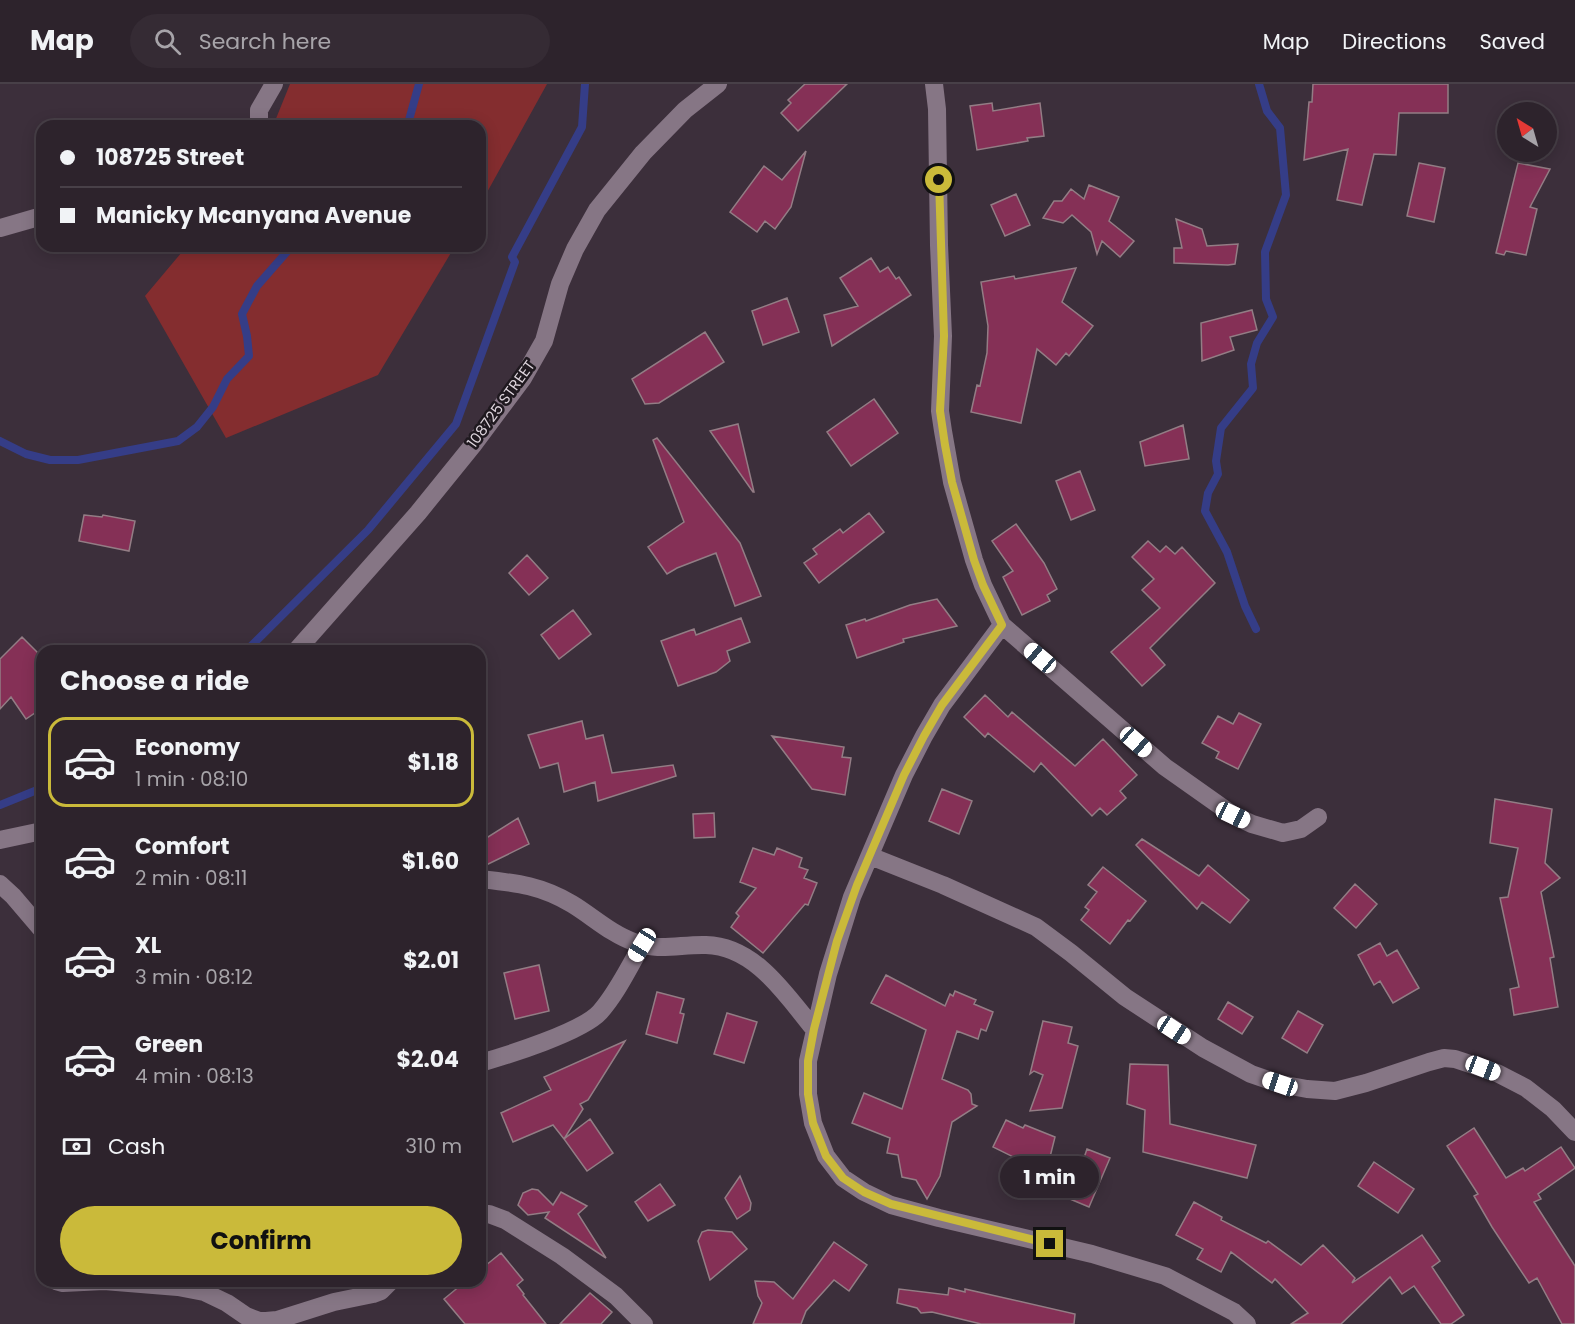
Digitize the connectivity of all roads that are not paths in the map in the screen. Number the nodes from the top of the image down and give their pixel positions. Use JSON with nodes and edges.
{"nodes":[{"id":1,"x":274,"y":84,"type":"edge"},
{"id":2,"x":718,"y":84,"type":"edge"},
{"id":3,"x":934,"y":84,"type":"edge"},
{"id":4,"x":259,"y":120,"type":"edge"},
{"id":5,"x":36,"y":218,"type":"edge"},
{"id":6,"x":0,"y":228,"type":"edge"},
{"id":7,"x":1002,"y":625,"type":"junction"},
{"id":8,"x":301,"y":645,"type":"edge"},
{"id":9,"x":1318,"y":817,"type":"dead end"},
{"id":10,"x":36,"y":832,"type":"edge"},
{"id":11,"x":0,"y":840,"type":"edge"},
{"id":12,"x":870,"y":856,"type":"junction"},
{"id":13,"x":486,"y":880,"type":"edge"},
{"id":14,"x":0,"y":884,"type":"edge"},
{"id":15,"x":36,"y":923,"type":"edge"},
{"id":16,"x":642,"y":945,"type":"junction"},
{"id":17,"x":814,"y":1029,"type":"junction"},
{"id":18,"x":486,"y":1061,"type":"edge"},
{"id":19,"x":1575,"y":1132,"type":"edge"},
{"id":20,"x":486,"y":1214,"type":"edge"},
{"id":21,"x":178,"y":1287,"type":"edge"},
{"id":22,"x":385,"y":1287,"type":"edge"},
{"id":23,"x":644,"y":1324,"type":"edge"},
{"id":24,"x":1247,"y":1324,"type":"edge"}],
"edges":[{"from":1,"to":4,"type":"street"},
{"from":2,"to":8,"type":"street","name":"108725 STREET"},
{"from":3,"to":7,"type":"street"},
{"from":5,"to":6,"type":"street"},
{"from":7,"to":9,"type":"street"},
{"from":7,"to":12,"type":"street"},
{"from":10,"to":11,"type":"street"},
{"from":12,"to":17,"type":"street"},
{"from":12,"to":19,"type":"street"},
{"from":13,"to":16,"type":"street"},
{"from":14,"to":15,"type":"street"},
{"from":16,"to":17,"type":"street"},
{"from":16,"to":18,"type":"street"},
{"from":17,"to":24,"type":"street"},
{"from":20,"to":23,"type":"street"},
{"from":21,"to":22,"type":"street"}]}
